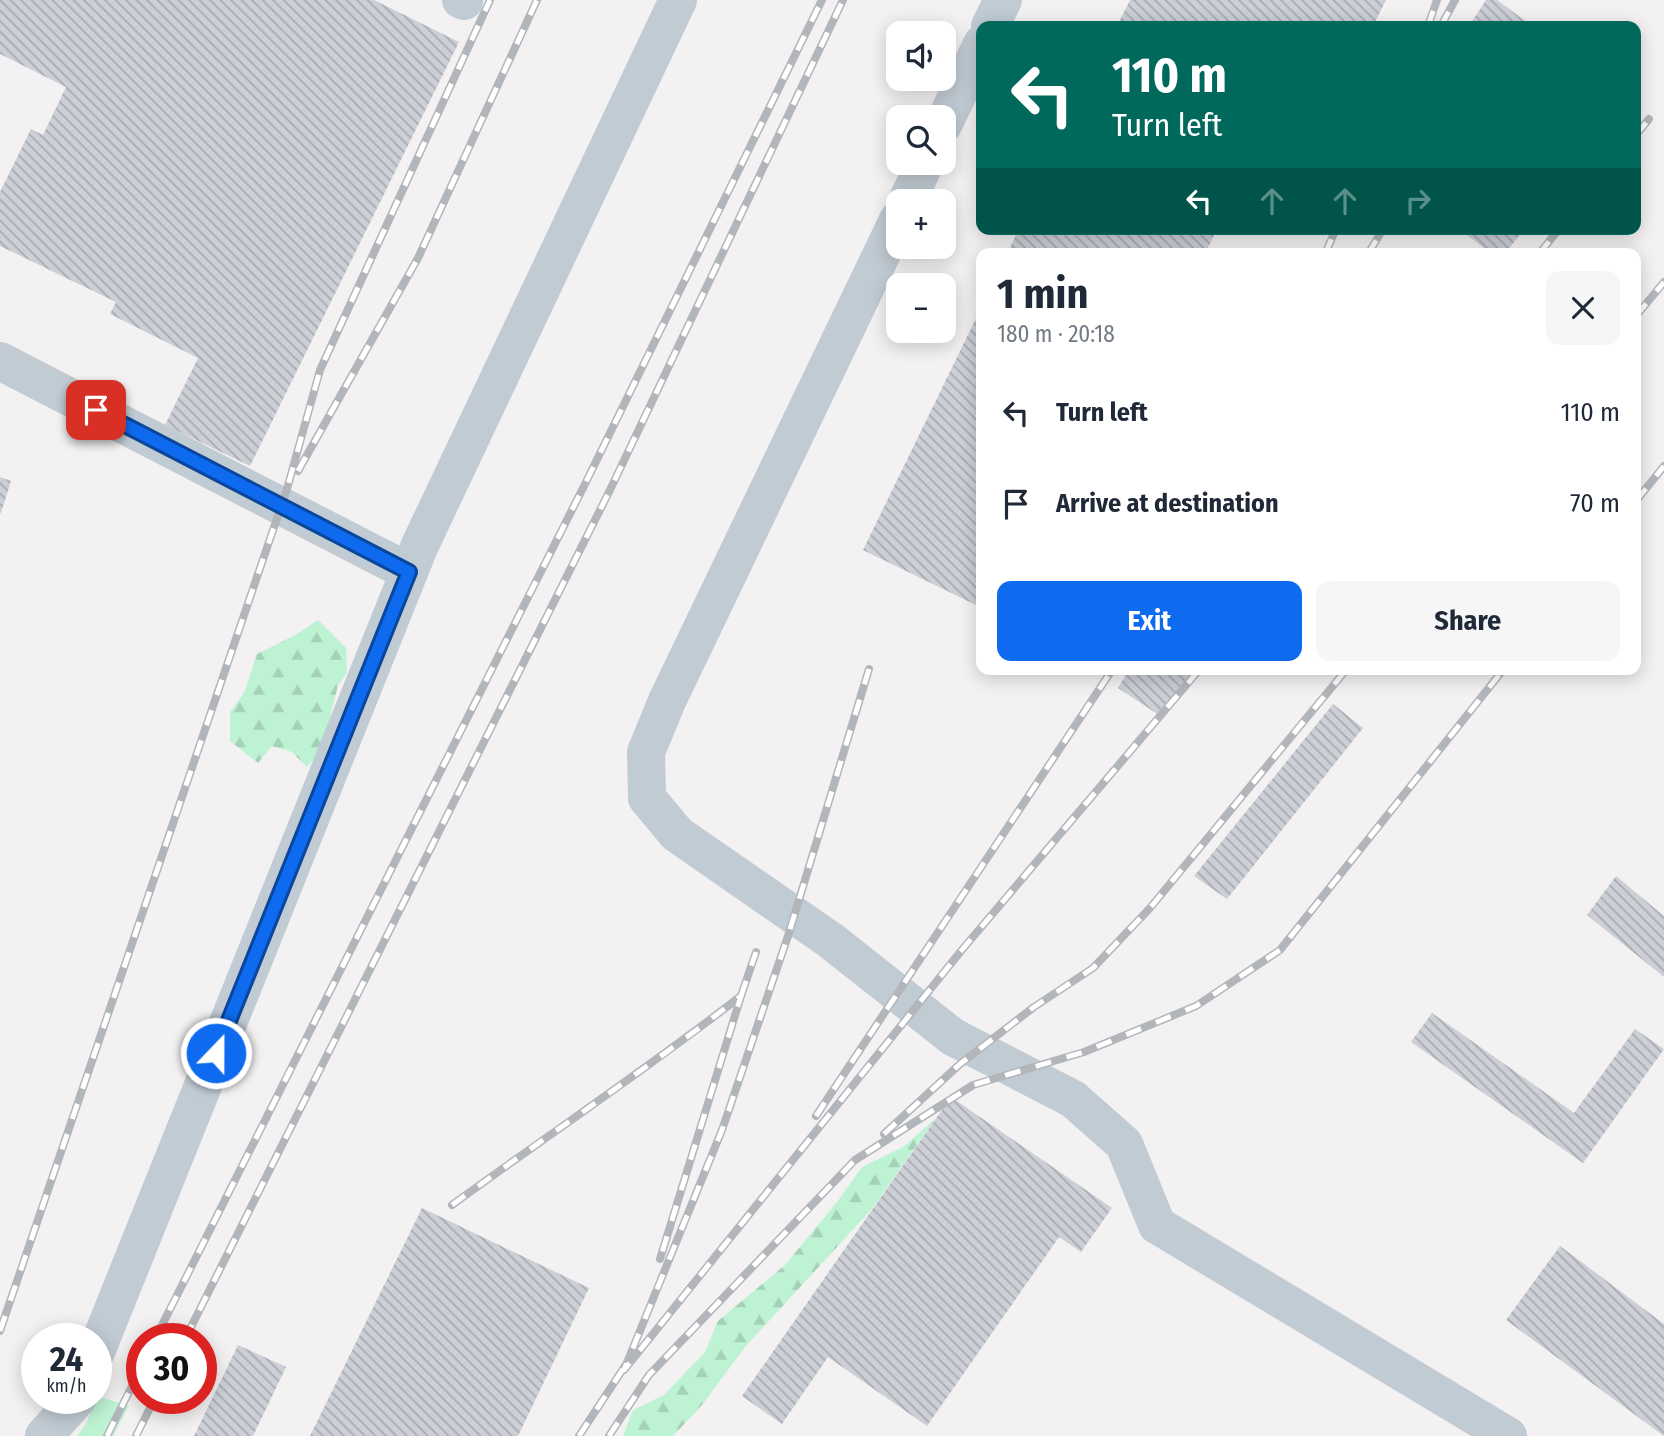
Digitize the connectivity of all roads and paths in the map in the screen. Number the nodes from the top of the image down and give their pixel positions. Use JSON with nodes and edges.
{"nodes":[{"id":1,"x":678,"y":0,"type":"edge"},
{"id":2,"x":1003,"y":0,"type":"edge"},
{"id":3,"x":992,"y":21,"type":"edge"},
{"id":4,"x":976,"y":56,"type":"edge"},
{"id":5,"x":953,"y":105,"type":"edge"},
{"id":6,"x":886,"y":245,"type":"edge"},
{"id":7,"x":0,"y":361,"type":"edge"},
{"id":8,"x":409,"y":572,"type":"junction"},
{"id":9,"x":108,"y":1323,"type":"edge"},
{"id":10,"x":64,"y":1414,"type":"edge"},
{"id":11,"x":44,"y":1436,"type":"edge"},
{"id":12,"x":1508,"y":1436,"type":"edge"}],
"edges":[{"from":1,"to":8,"type":"street"},
{"from":2,"to":3,"type":"street"},
{"from":4,"to":5,"type":"street"},
{"from":6,"to":12,"type":"street"},
{"from":7,"to":8,"type":"street"},
{"from":8,"to":9,"type":"street"},
{"from":10,"to":11,"type":"street"}]}
